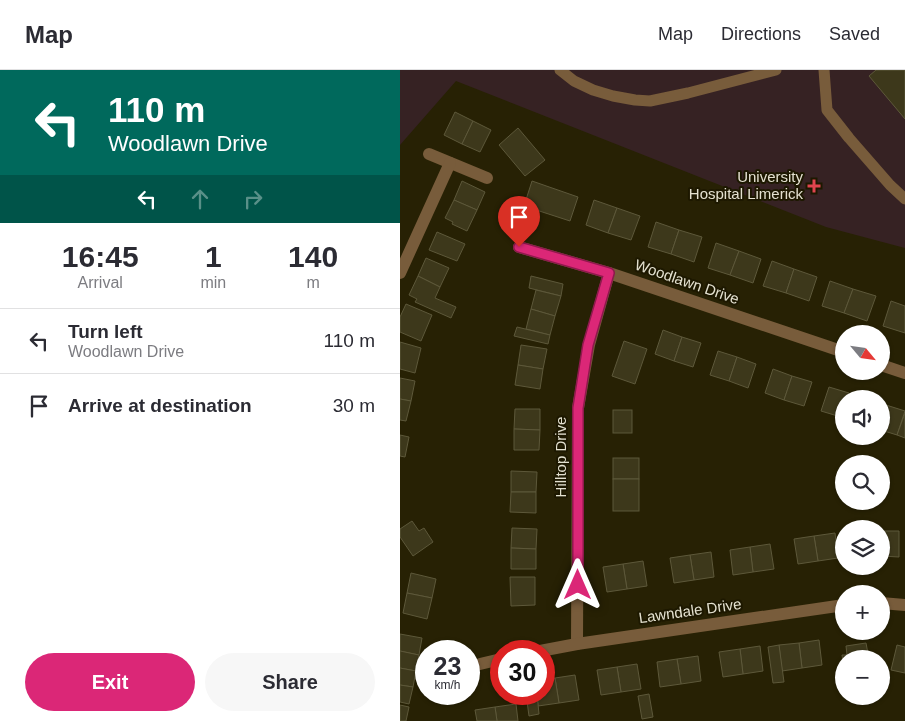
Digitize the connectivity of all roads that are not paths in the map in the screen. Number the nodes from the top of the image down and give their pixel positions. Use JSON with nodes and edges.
{"nodes":[{"id":1,"x":560,"y":70,"type":"edge"},
{"id":2,"x":776,"y":70,"type":"edge"},
{"id":3,"x":824,"y":70,"type":"edge"},
{"id":4,"x":429,"y":154,"type":"dead end"},
{"id":5,"x":450,"y":163,"type":"junction"},
{"id":6,"x":487,"y":178,"type":"dead end"},
{"id":7,"x":905,"y":199,"type":"edge"},
{"id":8,"x":519,"y":247,"type":"dead end"},
{"id":9,"x":400,"y":273,"type":"edge"},
{"id":10,"x":609,"y":273,"type":"junction"},
{"id":11,"x":835,"y":349,"type":"edge"},
{"id":12,"x":890,"y":368,"type":"edge"},
{"id":13,"x":905,"y":373,"type":"edge"},
{"id":14,"x":890,"y":604,"type":"edge"},
{"id":15,"x":905,"y":605,"type":"edge"},
{"id":16,"x":835,"y":606,"type":"edge"},
{"id":17,"x":578,"y":644,"type":"junction"},
{"id":18,"x":555,"y":648,"type":"edge"},
{"id":19,"x":490,"y":662,"type":"edge"},
{"id":20,"x":480,"y":664,"type":"dead end"}],
"edges":[{"from":1,"to":2,"type":"lane"},
{"from":3,"to":7,"type":"lane"},
{"from":4,"to":5,"type":"street"},
{"from":5,"to":6,"type":"street"},
{"from":5,"to":9,"type":"street"},
{"from":8,"to":10,"type":"street","name":"Woodlawn Drive"},
{"from":10,"to":11,"type":"street","name":"Woodlawn Drive"},
{"from":10,"to":17,"type":"street","name":"Hilltop Drive"},
{"from":12,"to":13,"type":"street"},
{"from":14,"to":15,"type":"street"},
{"from":16,"to":17,"type":"street","name":"Lawndale Drive"},
{"from":17,"to":18,"type":"street","name":"Lawndale Drive"},
{"from":19,"to":20,"type":"street"}]}
